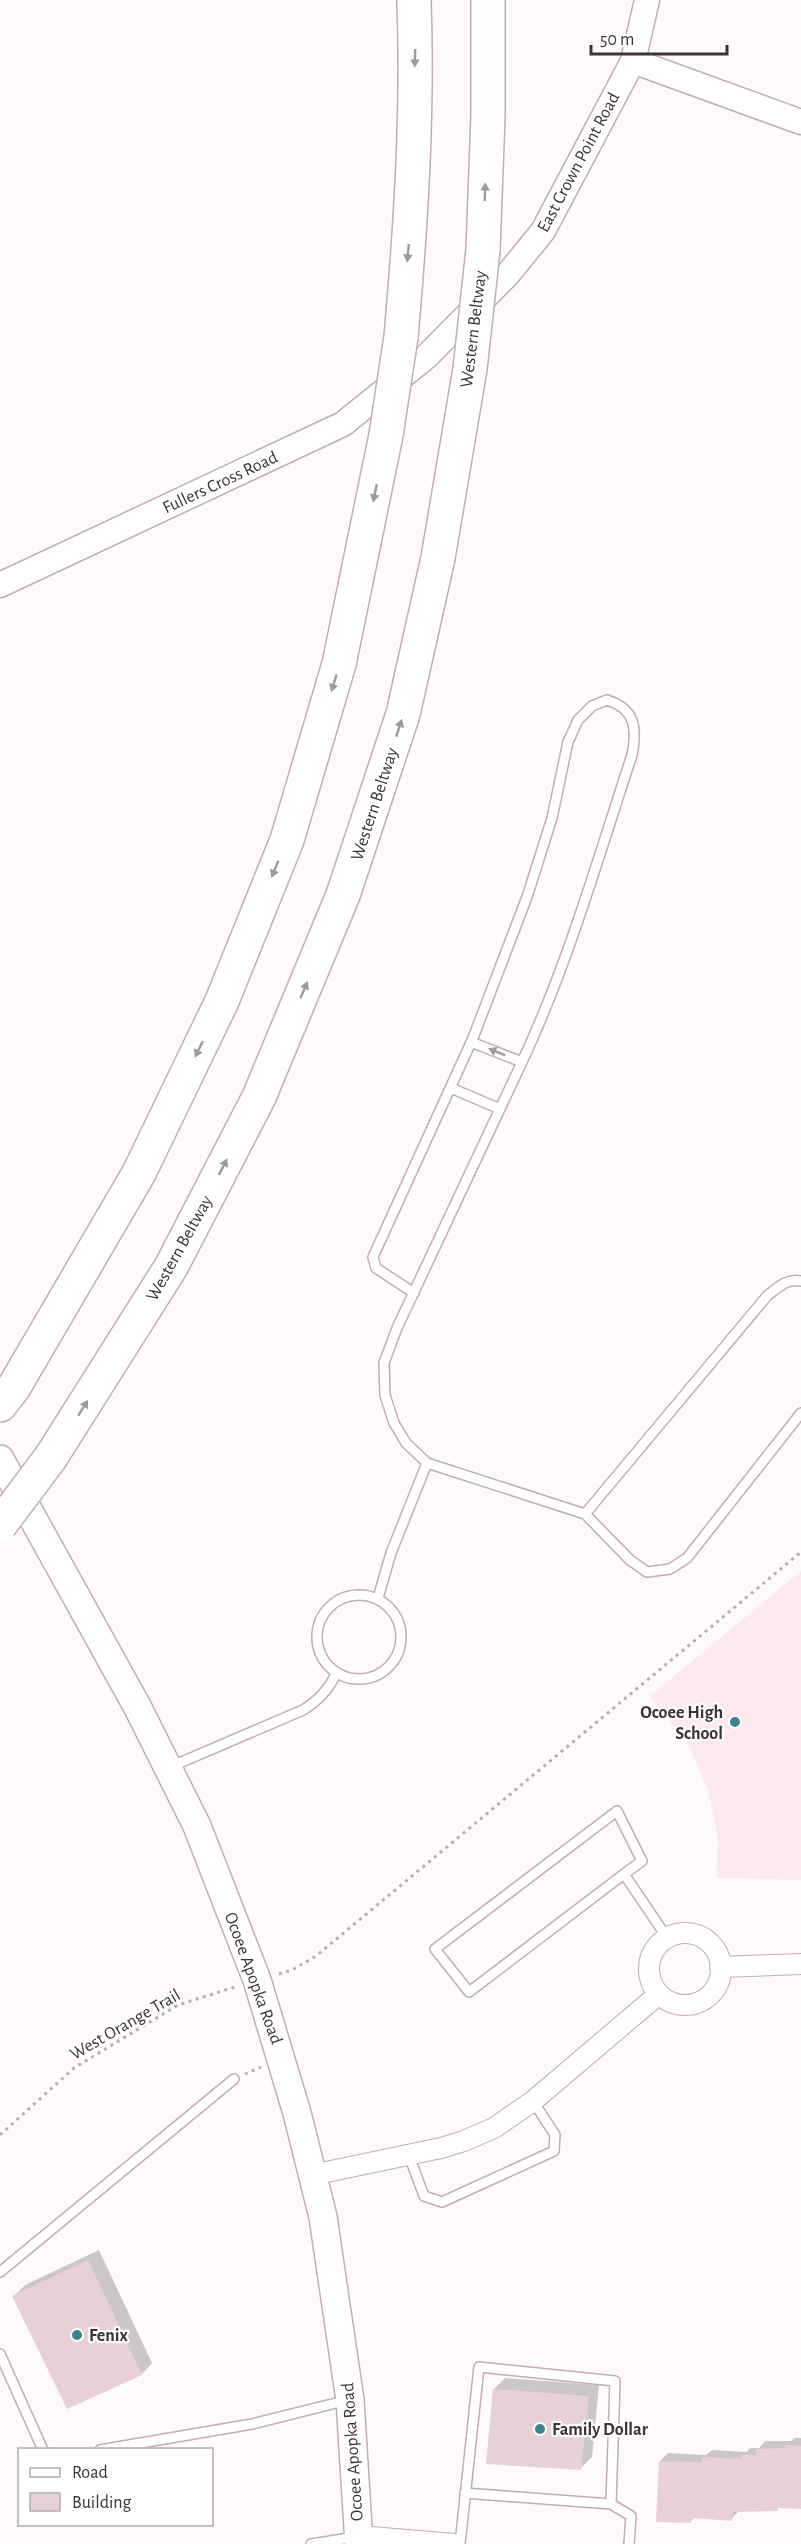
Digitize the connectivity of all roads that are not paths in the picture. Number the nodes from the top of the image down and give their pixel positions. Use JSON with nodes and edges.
{"nodes":[{"id":1,"x":414,"y":0,"type":"edge"},
{"id":2,"x":488,"y":0,"type":"edge"},
{"id":3,"x":647,"y":0,"type":"edge"},
{"id":4,"x":633,"y":61,"type":"junction"},
{"id":5,"x":801,"y":122,"type":"edge"},
{"id":6,"x":413,"y":347,"type":"junction"},
{"id":7,"x":0,"y":585,"type":"edge"},
{"id":8,"x":471,"y":1042,"type":"junction"},
{"id":9,"x":522,"y":1062,"type":"junction"},
{"id":10,"x":451,"y":1088,"type":"junction"},
{"id":11,"x":500,"y":1109,"type":"junction"},
{"id":12,"x":801,"y":1281,"type":"edge"},
{"id":13,"x":414,"y":1293,"type":"junction"},
{"id":14,"x":7,"y":1396,"type":"edge"},
{"id":15,"x":801,"y":1413,"type":"edge"},
{"id":16,"x":0,"y":1459,"type":"edge"},
{"id":17,"x":427,"y":1463,"type":"junction"},
{"id":18,"x":585,"y":1514,"type":"junction"},
{"id":19,"x":0,"y":1525,"type":"edge"},
{"id":20,"x":378,"y":1599,"type":"junction"},
{"id":21,"x":336,"y":1674,"type":"junction"},
{"id":22,"x":168,"y":1768,"type":"junction"},
{"id":23,"x":624,"y":1874,"type":"junction"},
{"id":24,"x":668,"y":1939,"type":"junction"},
{"id":25,"x":801,"y":1964,"type":"edge"},
{"id":26,"x":720,"y":1967,"type":"junction"},
{"id":27,"x":658,"y":1994,"type":"junction"},
{"id":28,"x":234,"y":2079,"type":"dead end"},
{"id":29,"x":533,"y":2101,"type":"junction"},
{"id":30,"x":408,"y":2153,"type":"junction"},
{"id":31,"x":312,"y":2175,"type":"junction"},
{"id":32,"x":0,"y":2272,"type":"edge"},
{"id":33,"x":0,"y":2354,"type":"edge"},
{"id":34,"x":351,"y":2400,"type":"junction"},
{"id":35,"x":42,"y":2448,"type":"edge"},
{"id":36,"x":112,"y":2448,"type":"edge"},
{"id":37,"x":465,"y":2493,"type":"junction"},
{"id":38,"x":611,"y":2504,"type":"junction"},
{"id":39,"x":359,"y":2540,"type":"edge"},
{"id":40,"x":311,"y":2544,"type":"edge"},
{"id":41,"x":454,"y":2544,"type":"edge"},
{"id":42,"x":460,"y":2544,"type":"edge"},
{"id":43,"x":629,"y":2544,"type":"edge"}],
"edges":[{"from":1,"to":6,"type":"highway","one_way":true},
{"from":19,"to":2,"type":"highway","name":"Western Beltway","one_way":true,"bridge":true},
{"from":3,"to":4,"type":"street","name":"East Crown Point Road"},
{"from":4,"to":5,"type":"street"},
{"from":4,"to":6,"type":"street","name":"East Crown Point Road"},
{"from":6,"to":7,"type":"street","name":"Fullers Cross Road"},
{"from":6,"to":14,"type":"highway","one_way":true,"bridge":true},
{"from":9,"to":8,"type":"lane","one_way":true},
{"from":8,"to":9,"type":"lane"},
{"from":8,"to":10,"type":"lane"},
{"from":9,"to":11,"type":"lane"},
{"from":10,"to":11,"type":"lane"},
{"from":10,"to":13,"type":"lane"},
{"from":11,"to":13,"type":"lane"},
{"from":12,"to":18,"type":"lane"},
{"from":13,"to":17,"type":"lane"},
{"from":15,"to":18,"type":"lane"},
{"from":16,"to":22,"type":"main road","name":"Ocoee Apopka Road"},
{"from":17,"to":18,"type":"lane"},
{"from":17,"to":20,"type":"lane"},
{"from":20,"to":21,"type":"lane"},
{"from":20,"to":21,"type":"lane"},
{"from":21,"to":22,"type":"lane"},
{"from":22,"to":31,"type":"main road","name":"Ocoee Apopka Road"},
{"from":23,"to":23,"type":"lane"},
{"from":23,"to":24,"type":"lane"},
{"from":24,"to":26,"type":"street"},
{"from":24,"to":27,"type":"street"},
{"from":25,"to":26,"type":"street"},
{"from":26,"to":27,"type":"street"},
{"from":27,"to":29,"type":"street"},
{"from":28,"to":32,"type":"lane"},
{"from":29,"to":30,"type":"street"},
{"from":29,"to":30,"type":"lane"},
{"from":30,"to":31,"type":"street"},
{"from":31,"to":34,"type":"main road","name":"Ocoee Apopka Road"},
{"from":33,"to":35,"type":"lane"},
{"from":34,"to":36,"type":"lane"},
{"from":34,"to":39,"type":"main road","name":"Ocoee Apopka Road"},
{"from":37,"to":38,"type":"lane"},
{"from":37,"to":38,"type":"lane"},
{"from":37,"to":42,"type":"lane"},
{"from":38,"to":43,"type":"lane"},
{"from":39,"to":40,"type":"lane"},
{"from":39,"to":41,"type":"street"}]}
